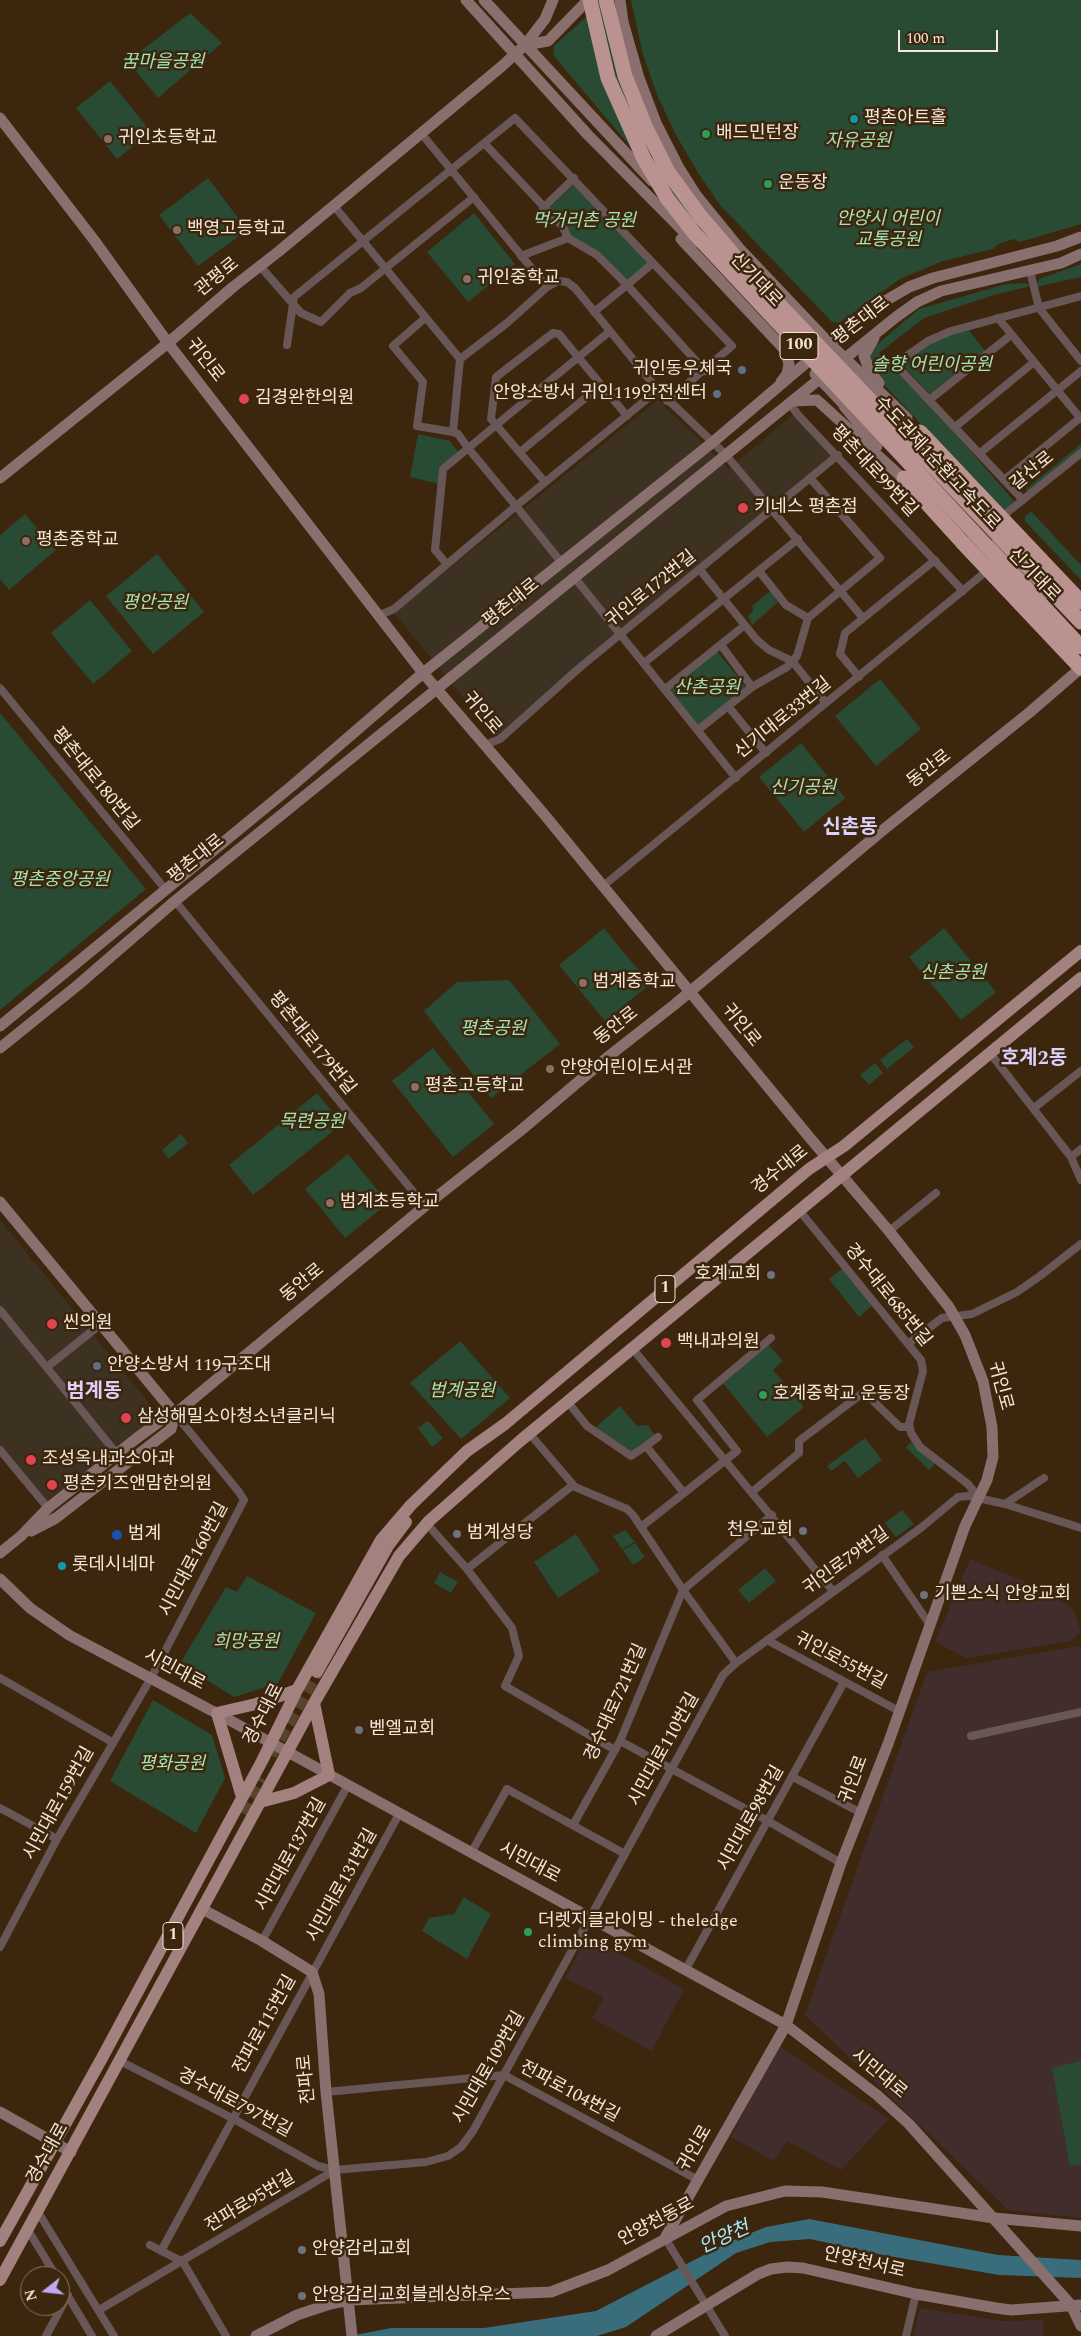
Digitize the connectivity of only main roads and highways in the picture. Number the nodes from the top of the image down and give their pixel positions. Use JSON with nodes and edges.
{"nodes":[{"id":1,"x":589,"y":0,"type":"edge"},
{"id":2,"x":606,"y":0,"type":"edge"},
{"id":3,"x":920,"y":432,"type":"road end"},
{"id":4,"x":904,"y":478,"type":"road end"},
{"id":5,"x":1081,"y":602,"type":"edge"},
{"id":6,"x":1081,"y":622,"type":"edge"},
{"id":7,"x":1081,"y":647,"type":"edge"},
{"id":8,"x":1080,"y":672,"type":"edge"},
{"id":9,"x":1081,"y":951,"type":"edge"},
{"id":10,"x":1081,"y":978,"type":"edge"},
{"id":11,"x":505,"y":1424,"type":"junction"},
{"id":12,"x":524,"y":1437,"type":"junction"},
{"id":13,"x":297,"y":1690,"type":"junction"},
{"id":14,"x":314,"y":1703,"type":"junction"},
{"id":15,"x":242,"y":1797,"type":"junction"},
{"id":16,"x":260,"y":1802,"type":"junction"},
{"id":17,"x":130,"y":2044,"type":"junction"},
{"id":18,"x":102,"y":2058,"type":"junction"},
{"id":19,"x":0,"y":2241,"type":"edge"},
{"id":20,"x":0,"y":2280,"type":"edge"}],
"edges":[{"from":1,"to":7,"type":"highway","name":"수도권제1순환고속도로","number":"100","bridge":true},
{"from":2,"to":6,"type":"highway","name":"수도권제1순환고속도로","number":"100","bridge":true},
{"from":3,"to":5,"type":"highway"},
{"from":4,"to":8,"type":"highway","bridge":true},
{"from":9,"to":11,"type":"main road","name":"경수대로","number":"1"},
{"from":10,"to":12,"type":"main road","name":"경수대로","number":"1"},
{"from":11,"to":12,"type":"main road","name":"경수대로","number":"1"},
{"from":11,"to":13,"type":"main road","name":"경수대로"},
{"from":12,"to":14,"type":"main road","name":"경수대로"},
{"from":13,"to":15,"type":"main road","name":"경수대로"},
{"from":13,"to":15,"type":"main road"},
{"from":14,"to":16,"type":"main road","name":"경수대로"},
{"from":14,"to":16,"type":"main road"},
{"from":15,"to":18,"type":"main road","name":"경수대로"},
{"from":16,"to":17,"type":"main road","name":"경수대로"},
{"from":17,"to":18,"type":"main road","name":"경수대로","number":"1"},
{"from":17,"to":20,"type":"main road","name":"경수대로","number":"1"},
{"from":18,"to":19,"type":"main road","name":"경수대로","number":"1"}]}
